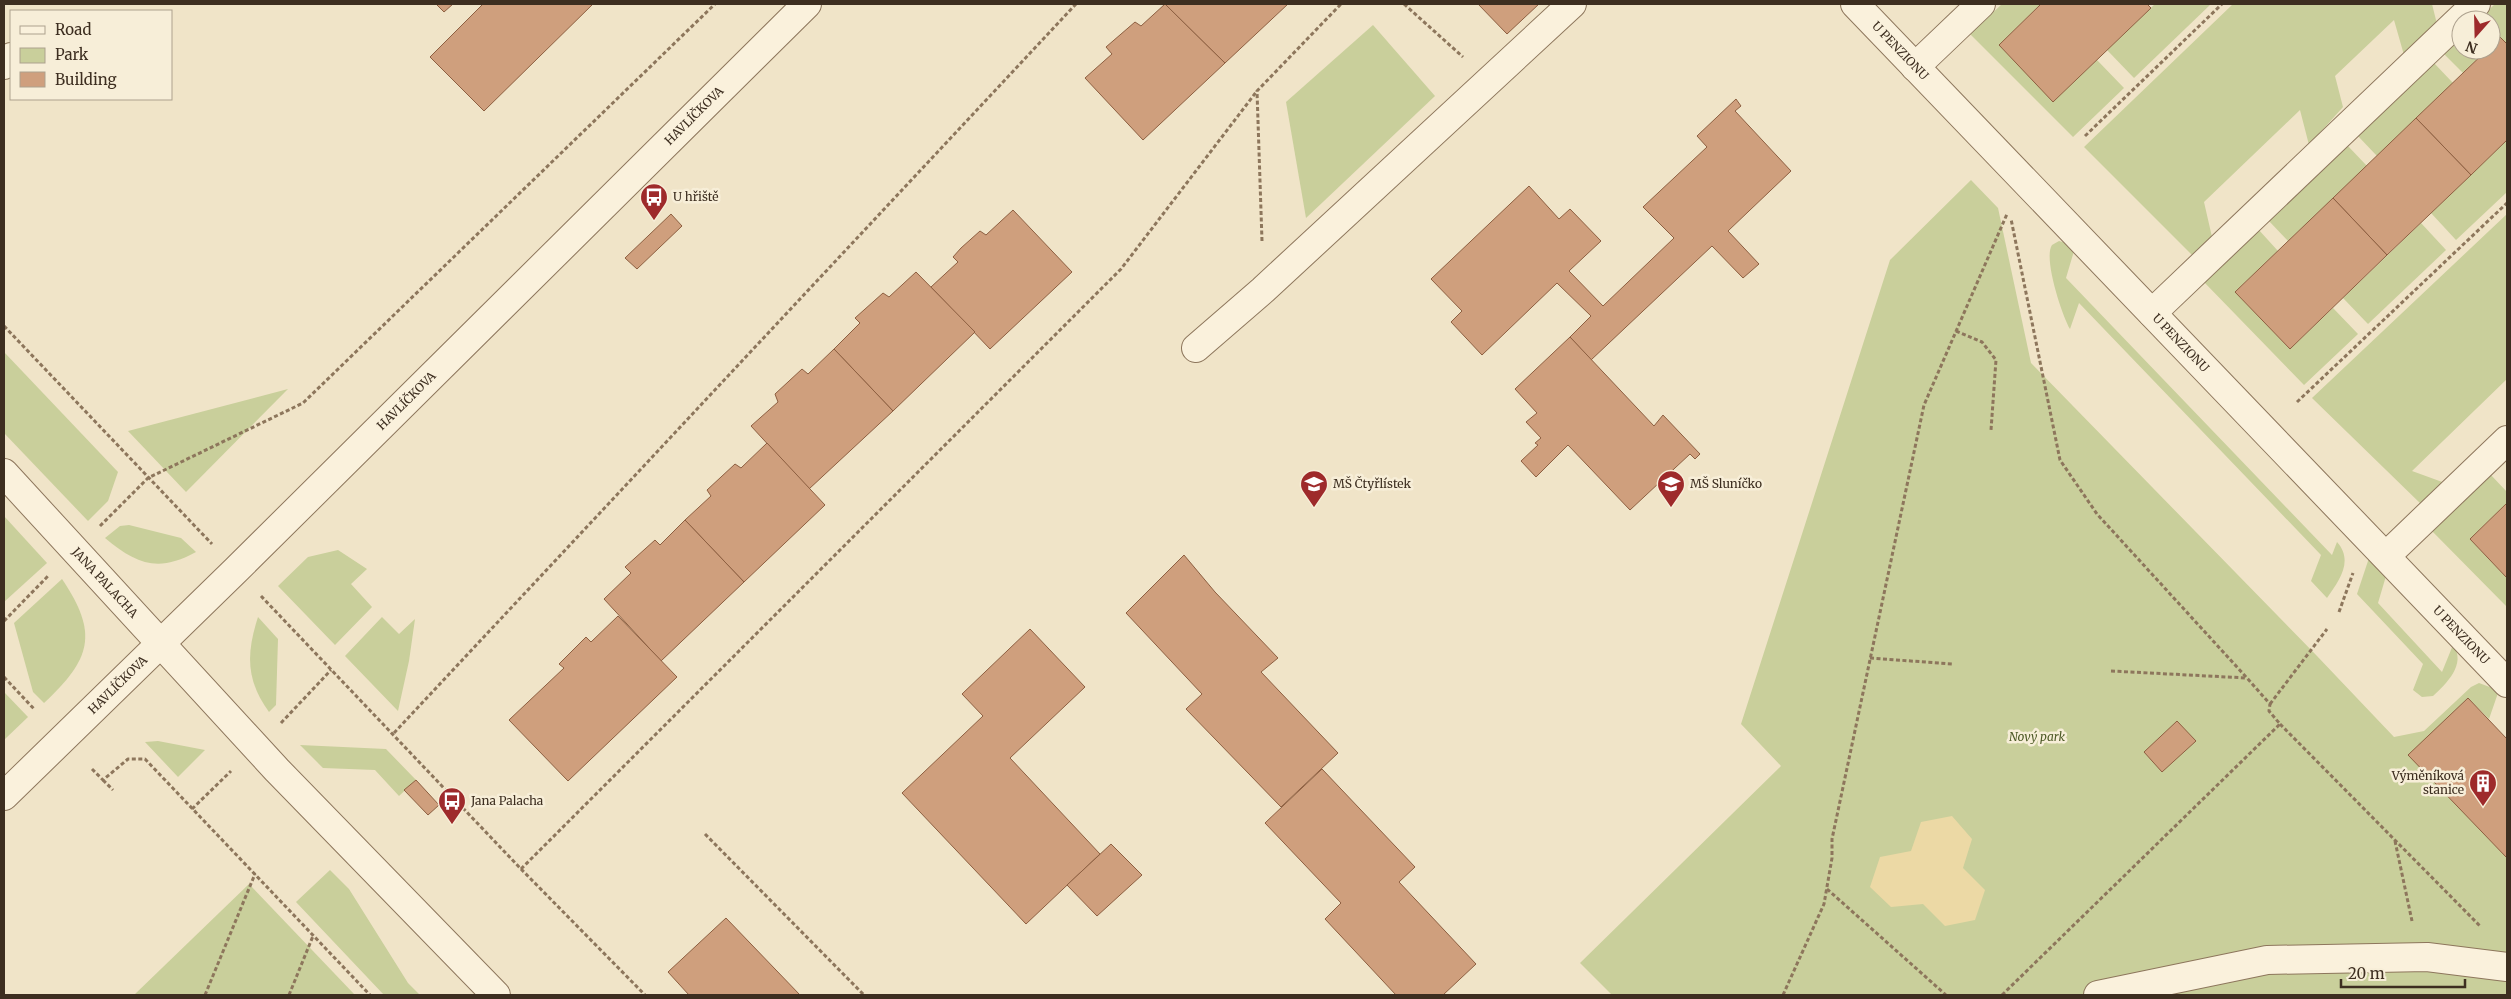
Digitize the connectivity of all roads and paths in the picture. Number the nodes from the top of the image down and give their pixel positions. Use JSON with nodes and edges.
{"nodes":[{"id":1,"x":714,"y":4,"type":"edge"},
{"id":2,"x":807,"y":4,"type":"edge"},
{"id":3,"x":1076,"y":4,"type":"edge"},
{"id":4,"x":1341,"y":4,"type":"edge"},
{"id":5,"x":1404,"y":4,"type":"edge"},
{"id":6,"x":1572,"y":4,"type":"edge"},
{"id":7,"x":1854,"y":4,"type":"edge"},
{"id":8,"x":1981,"y":4,"type":"edge"},
{"id":9,"x":2222,"y":4,"type":"edge"},
{"id":10,"x":2476,"y":4,"type":"edge"},
{"id":11,"x":1915,"y":67,"type":"junction"},
{"id":12,"x":1488,"y":80,"type":"junction"},
{"id":13,"x":1257,"y":91,"type":"junction"},
{"id":14,"x":2085,"y":136,"type":"dead end"},
{"id":15,"x":2507,"y":203,"type":"edge"},
{"id":16,"x":1263,"y":290,"type":"junction"},
{"id":17,"x":2152,"y":313,"type":"junction"},
{"id":18,"x":4,"y":326,"type":"edge"},
{"id":19,"x":1956,"y":331,"type":"junction"},
{"id":20,"x":1196,"y":348,"type":"dead end"},
{"id":21,"x":2297,"y":402,"type":"dead end"},
{"id":22,"x":1991,"y":430,"type":"dead end"},
{"id":23,"x":2507,"y":440,"type":"edge"},
{"id":24,"x":4,"y":473,"type":"edge"},
{"id":25,"x":148,"y":478,"type":"junction"},
{"id":26,"x":97,"y":529,"type":"dead end"},
{"id":27,"x":209,"y":542,"type":"dead end"},
{"id":28,"x":2386,"y":556,"type":"junction"},
{"id":29,"x":2354,"y":567,"type":"dead end"},
{"id":30,"x":54,"y":571,"type":"dead end"},
{"id":31,"x":267,"y":602,"type":"dead end"},
{"id":32,"x":2339,"y":612,"type":"dead end"},
{"id":33,"x":4,"y":621,"type":"edge"},
{"id":34,"x":2327,"y":629,"type":"dead end"},
{"id":35,"x":161,"y":643,"type":"junction"},
{"id":36,"x":1870,"y":658,"type":"junction"},
{"id":37,"x":1952,"y":664,"type":"dead end"},
{"id":38,"x":331,"y":670,"type":"junction"},
{"id":39,"x":2111,"y":672,"type":"dead end"},
{"id":40,"x":4,"y":677,"type":"edge"},
{"id":41,"x":2247,"y":678,"type":"junction"},
{"id":42,"x":2507,"y":682,"type":"edge"},
{"id":43,"x":2270,"y":704,"type":"junction"},
{"id":44,"x":35,"y":710,"type":"dead end"},
{"id":45,"x":280,"y":723,"type":"dead end"},
{"id":46,"x":2280,"y":724,"type":"junction"},
{"id":47,"x":394,"y":733,"type":"junction"},
{"id":48,"x":92,"y":769,"type":"dead end"},
{"id":49,"x":233,"y":769,"type":"dead end"},
{"id":50,"x":103,"y":780,"type":"junction"},
{"id":51,"x":113,"y":790,"type":"dead end"},
{"id":52,"x":4,"y":796,"type":"edge"},
{"id":53,"x":192,"y":809,"type":"junction"},
{"id":54,"x":705,"y":834,"type":"dead end"},
{"id":55,"x":2395,"y":840,"type":"junction"},
{"id":56,"x":520,"y":869,"type":"junction"},
{"id":57,"x":255,"y":874,"type":"junction"},
{"id":58,"x":1827,"y":889,"type":"junction"},
{"id":59,"x":2486,"y":932,"type":"dead end"},
{"id":60,"x":313,"y":936,"type":"junction"},
{"id":61,"x":2428,"y":956,"type":"junction"},
{"id":62,"x":2507,"y":967,"type":"edge"},
{"id":63,"x":205,"y":995,"type":"edge"},
{"id":64,"x":288,"y":995,"type":"edge"},
{"id":65,"x":370,"y":995,"type":"edge"},
{"id":66,"x":496,"y":995,"type":"edge"},
{"id":67,"x":645,"y":995,"type":"edge"},
{"id":68,"x":864,"y":995,"type":"edge"},
{"id":69,"x":1783,"y":995,"type":"edge"},
{"id":70,"x":1946,"y":995,"type":"edge"},
{"id":71,"x":2002,"y":995,"type":"edge"},
{"id":72,"x":2098,"y":995,"type":"edge"}],
"edges":[{"from":1,"to":25,"type":"path"},
{"from":2,"to":35,"type":"street","name":"HAVLÍČKOVA"},
{"from":3,"to":47,"type":"path"},
{"from":4,"to":13,"type":"path"},
{"from":5,"to":12,"type":"path"},
{"from":6,"to":12,"type":"street"},
{"from":7,"to":11,"type":"street","name":"U PENZIONU"},
{"from":8,"to":11,"type":"street"},
{"from":9,"to":14,"type":"path"},
{"from":10,"to":17,"type":"street"},
{"from":11,"to":17,"type":"street","name":"U PENZIONU"},
{"from":12,"to":16,"type":"street"},
{"from":13,"to":16,"type":"path"},
{"from":13,"to":56,"type":"path"},
{"from":15,"to":21,"type":"path"},
{"from":16,"to":20,"type":"street"},
{"from":17,"to":28,"type":"street","name":"U PENZIONU"},
{"from":18,"to":25,"type":"path"},
{"from":19,"to":22,"type":"path"},
{"from":19,"to":36,"type":"path"},
{"from":19,"to":41,"type":"path"},
{"from":23,"to":28,"type":"street"},
{"from":24,"to":35,"type":"street","name":"JANA PALACHA"},
{"from":25,"to":26,"type":"path"},
{"from":25,"to":27,"type":"path"},
{"from":28,"to":42,"type":"street","name":"U PENZIONU"},
{"from":29,"to":32,"type":"path"},
{"from":30,"to":33,"type":"path"},
{"from":31,"to":38,"type":"path"},
{"from":34,"to":43,"type":"path"},
{"from":35,"to":52,"type":"street","name":"HAVLÍČKOVA"},
{"from":35,"to":66,"type":"street","name":"JANA PALACHA"},
{"from":36,"to":37,"type":"path"},
{"from":36,"to":58,"type":"path"},
{"from":38,"to":45,"type":"path"},
{"from":38,"to":47,"type":"path"},
{"from":39,"to":41,"type":"path"},
{"from":40,"to":44,"type":"path"},
{"from":41,"to":43,"type":"path"},
{"from":43,"to":46,"type":"path"},
{"from":46,"to":55,"type":"path"},
{"from":46,"to":71,"type":"path"},
{"from":47,"to":56,"type":"path"},
{"from":48,"to":50,"type":"path"},
{"from":49,"to":53,"type":"path"},
{"from":50,"to":51,"type":"path"},
{"from":50,"to":53,"type":"path"},
{"from":53,"to":57,"type":"path"},
{"from":54,"to":68,"type":"path"},
{"from":55,"to":59,"type":"path"},
{"from":55,"to":61,"type":"path"},
{"from":56,"to":67,"type":"path"},
{"from":57,"to":60,"type":"path"},
{"from":57,"to":63,"type":"path"},
{"from":58,"to":69,"type":"path"},
{"from":58,"to":70,"type":"path"},
{"from":60,"to":64,"type":"path"},
{"from":60,"to":65,"type":"path"},
{"from":61,"to":62,"type":"street"},
{"from":61,"to":72,"type":"street"}]}
